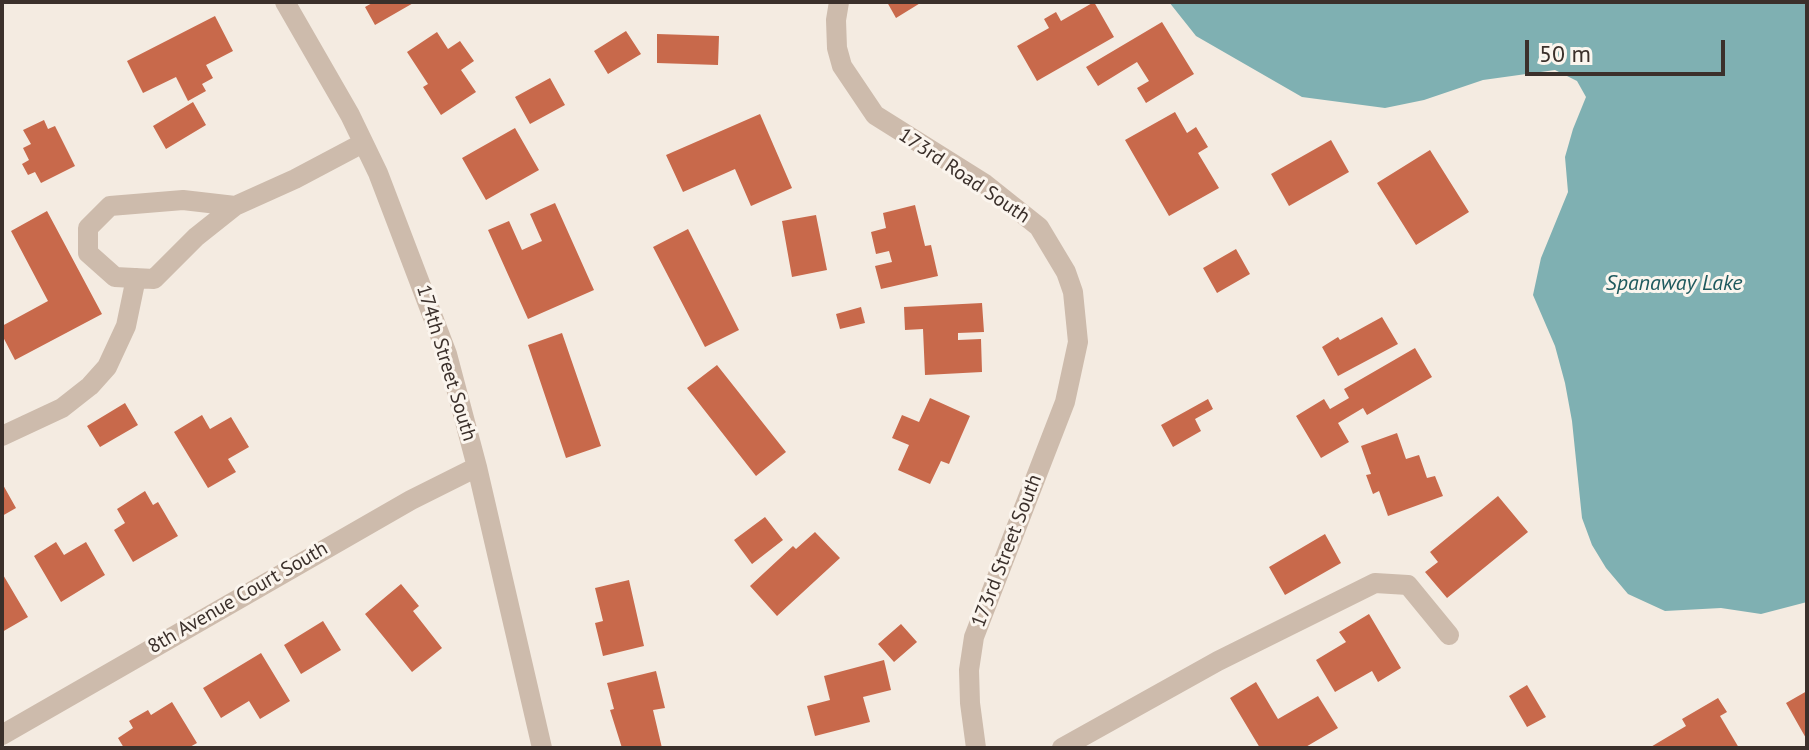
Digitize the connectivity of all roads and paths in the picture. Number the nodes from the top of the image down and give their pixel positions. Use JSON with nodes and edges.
{"nodes":[{"id":1,"x":285,"y":2,"type":"edge"},
{"id":2,"x":839,"y":2,"type":"edge"},
{"id":3,"x":363,"y":143,"type":"junction"},
{"id":4,"x":235,"y":206,"type":"junction"},
{"id":5,"x":136,"y":278,"type":"junction"},
{"id":6,"x":1075,"y":359,"type":"joint"},
{"id":7,"x":2,"y":436,"type":"edge"},
{"id":8,"x":477,"y":467,"type":"junction"},
{"id":9,"x":1449,"y":635,"type":"dead end"},
{"id":10,"x":2,"y":735,"type":"edge"},
{"id":11,"x":542,"y":748,"type":"edge"},
{"id":12,"x":976,"y":748,"type":"edge"},
{"id":13,"x":1062,"y":748,"type":"edge"}],
"edges":[{"from":1,"to":3,"type":"street","name":"174th Street South"},
{"from":2,"to":6,"type":"street","name":"173rd Road South"},
{"from":3,"to":4,"type":"street"},
{"from":3,"to":8,"type":"street","name":"174th Street South"},
{"from":4,"to":5,"type":"street"},
{"from":4,"to":5,"type":"street"},
{"from":5,"to":7,"type":"street"},
{"from":6,"to":12,"type":"street","name":"173rd Street South"},
{"from":8,"to":10,"type":"street","name":"8th Avenue Court South"},
{"from":8,"to":11,"type":"street","name":"174th Street South"},
{"from":9,"to":13,"type":"street"}]}
